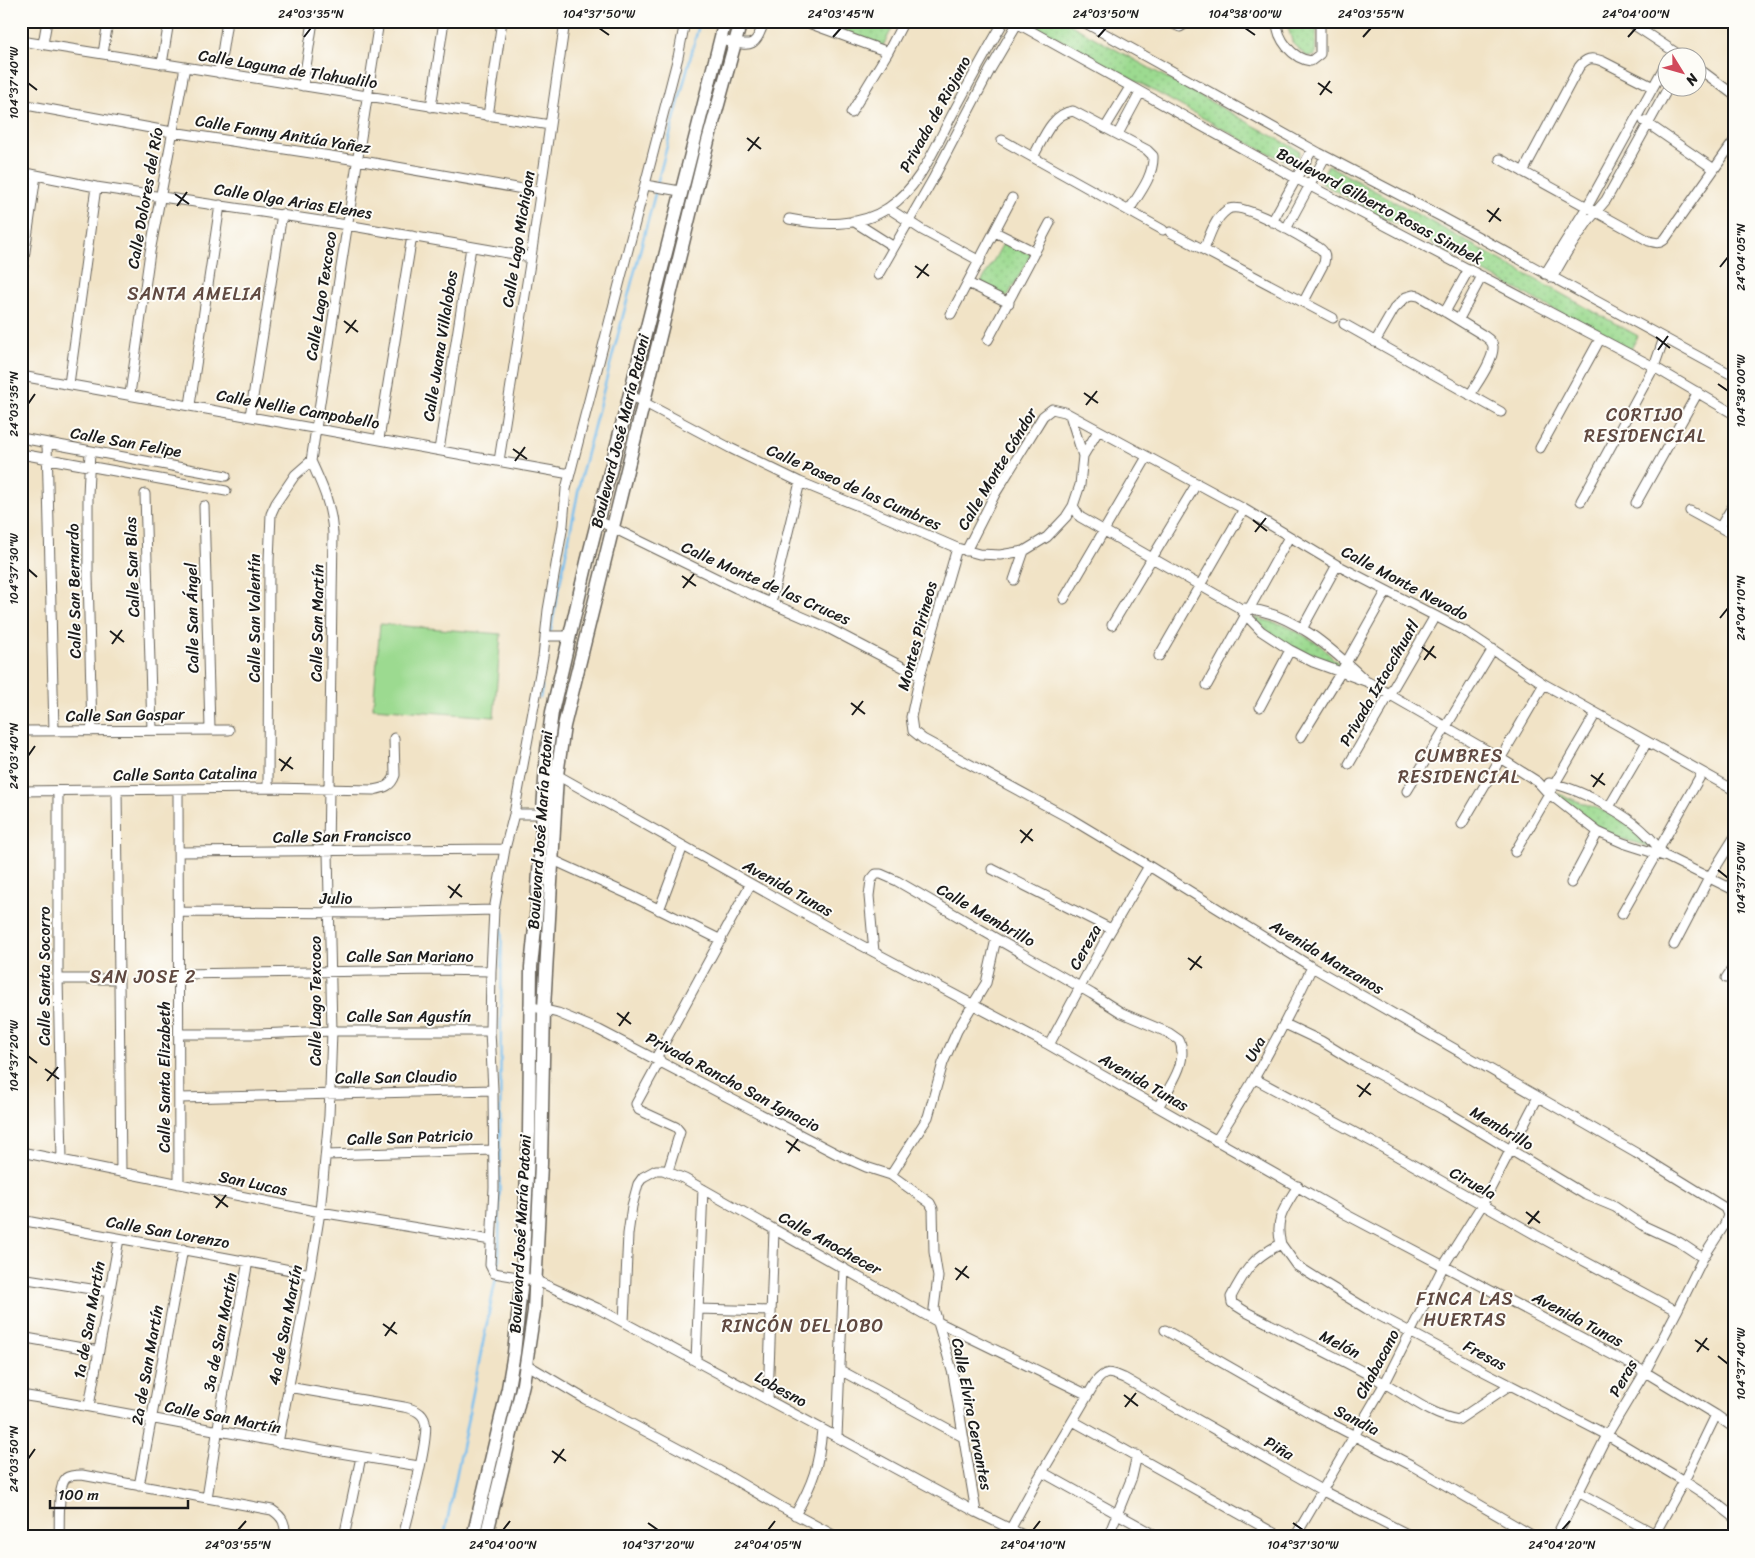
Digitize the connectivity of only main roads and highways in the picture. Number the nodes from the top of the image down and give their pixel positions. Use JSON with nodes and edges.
{"nodes":[{"id":1,"x":724,"y":21,"type":"edge"},
{"id":2,"x":741,"y":21,"type":"edge"},
{"id":3,"x":533,"y":951,"type":"junction"},
{"id":4,"x":548,"y":953,"type":"junction"},
{"id":5,"x":529,"y":1279,"type":"junction"},
{"id":6,"x":473,"y":1537,"type":"edge"},
{"id":7,"x":486,"y":1537,"type":"edge"}],
"edges":[{"from":1,"to":3,"type":"main road","name":"Boulevard José María Patoni"},
{"from":2,"to":4,"type":"main road","name":"Boulevard José María Patoni"},
{"from":3,"to":4,"type":"main road"},
{"from":3,"to":5,"type":"main road","name":"Boulevard José María Patoni"},
{"from":4,"to":5,"type":"main road","name":"Boulevard José María Patoni"},
{"from":5,"to":6,"type":"main road","name":"Boulevard José María Patoni"},
{"from":5,"to":7,"type":"main road","name":"Boulevard José María Patoni"}]}
